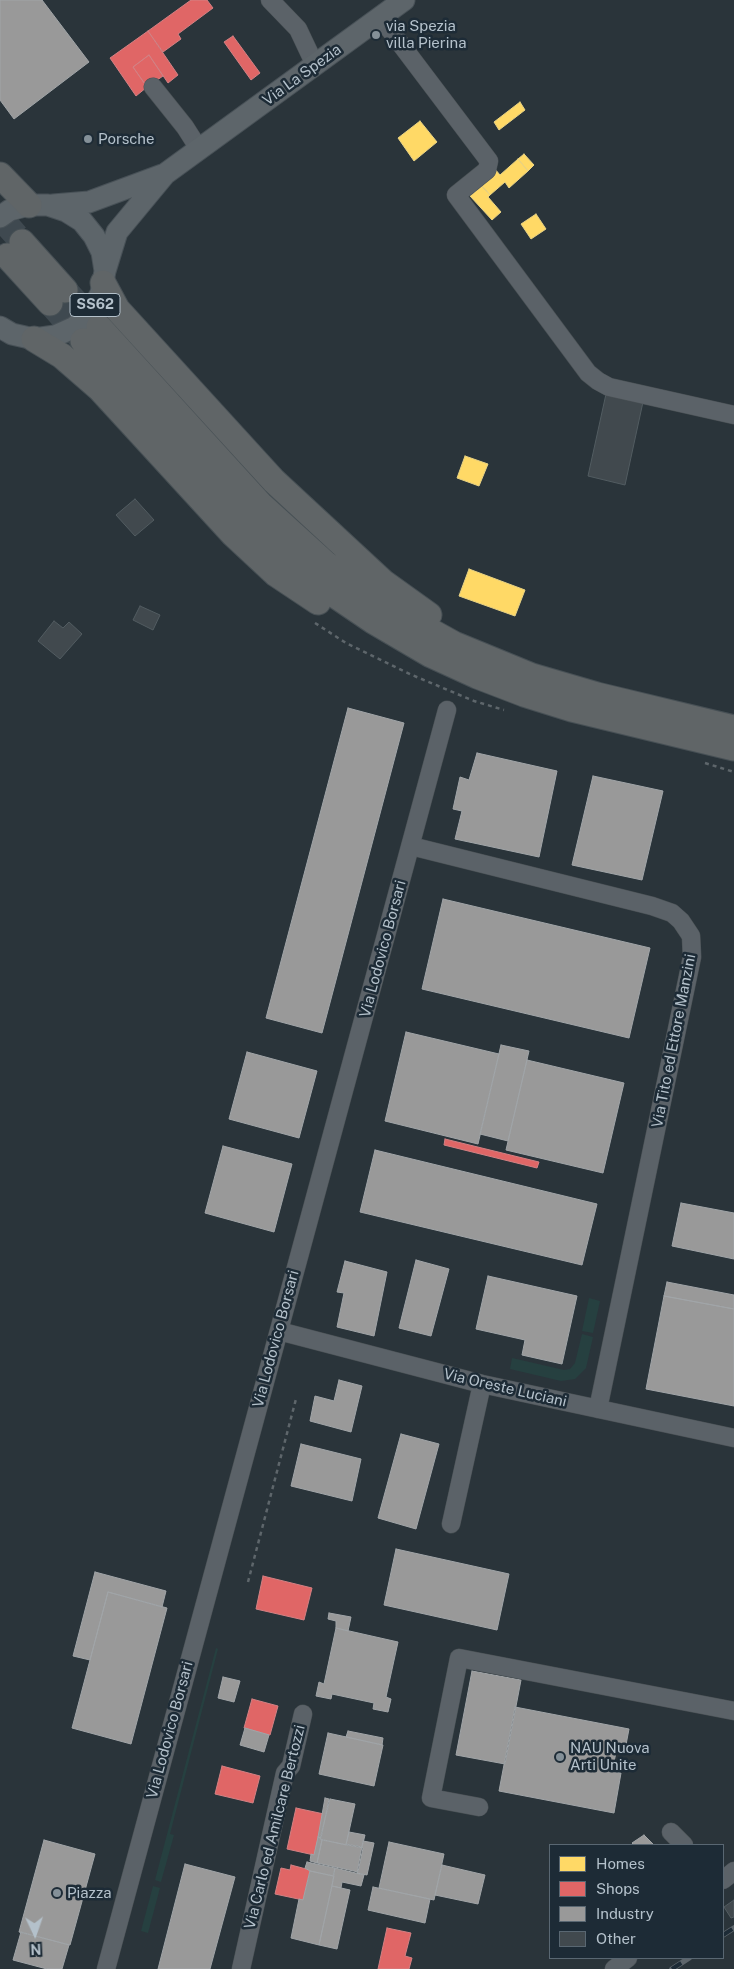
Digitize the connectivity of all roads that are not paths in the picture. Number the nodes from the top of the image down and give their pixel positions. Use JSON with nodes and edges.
{"nodes":[{"id":1,"x":270,"y":0,"type":"edge"},
{"id":2,"x":404,"y":0,"type":"edge"},
{"id":3,"x":380,"y":18,"type":"junction"},
{"id":4,"x":315,"y":65,"type":"junction"},
{"id":5,"x":153,"y":87,"type":"dead end"},
{"id":6,"x":199,"y":149,"type":"junction"},
{"id":7,"x":165,"y":174,"type":"junction"},
{"id":8,"x":0,"y":175,"type":"edge"},
{"id":9,"x":38,"y":205,"type":"junction"},
{"id":10,"x":0,"y":217,"type":"edge"},
{"id":11,"x":15,"y":249,"type":"tunnel mouth"},
{"id":12,"x":104,"y":277,"type":"junction"},
{"id":13,"x":58,"y":296,"type":"tunnel mouth"},
{"id":14,"x":12,"y":334,"type":"edge"},
{"id":15,"x":91,"y":334,"type":"tunnel mouth"},
{"id":16,"x":734,"y":415,"type":"edge"},
{"id":17,"x":528,"y":685,"type":"junction"},
{"id":18,"x":447,"y":710,"type":"dead end"},
{"id":19,"x":734,"y":728,"type":"edge"},
{"id":20,"x":734,"y":748,"type":"edge"},
{"id":21,"x":411,"y":846,"type":"junction"},
{"id":22,"x":279,"y":1331,"type":"junction"},
{"id":23,"x":482,"y":1384,"type":"junction"},
{"id":24,"x":598,"y":1410,"type":"junction"},
{"id":25,"x":734,"y":1438,"type":"edge"},
{"id":26,"x":451,"y":1524,"type":"dead end"},
{"id":27,"x":734,"y":1711,"type":"edge"},
{"id":28,"x":303,"y":1714,"type":"dead end"},
{"id":29,"x":478,"y":1807,"type":"dead end"},
{"id":30,"x":672,"y":1832,"type":"dead end"},
{"id":31,"x":683,"y":1844,"type":"edge"},
{"id":32,"x":734,"y":1870,"type":"edge"},
{"id":33,"x":724,"y":1879,"type":"edge"},
{"id":34,"x":627,"y":1959,"type":"edge"},
{"id":35,"x":106,"y":1969,"type":"edge"},
{"id":36,"x":241,"y":1969,"type":"edge"},
{"id":37,"x":614,"y":1969,"type":"edge"}],
"edges":[{"from":1,"to":4,"type":"street"},
{"from":2,"to":3,"type":"main road","name":"Via La Spezia"},
{"from":3,"to":4,"type":"main road","name":"Via La Spezia"},
{"from":3,"to":16,"type":"street"},
{"from":4,"to":6,"type":"main road","name":"Via La Spezia"},
{"from":5,"to":6,"type":"street"},
{"from":6,"to":7,"type":"main road","name":"Via La Spezia"},
{"from":7,"to":9,"type":"main road","name":"Via La Spezia"},
{"from":7,"to":12,"type":"main road","name":"Via La Spezia"},
{"from":8,"to":9,"type":"highway"},
{"from":9,"to":10,"type":"main road","name":"Via La Spezia"},
{"from":9,"to":12,"type":"main road","number":"SS62"},
{"from":11,"to":13,"type":"highway"},
{"from":12,"to":14,"type":"main road","name":"Via La Spezia","number":"SS62"},
{"from":12,"to":17,"type":"highway"},
{"from":14,"to":17,"type":"highway"},
{"from":15,"to":17,"type":"highway"},
{"from":17,"to":19,"type":"highway"},
{"from":17,"to":20,"type":"highway"},
{"from":18,"to":21,"type":"street","name":"Via Lodovico Borsari"},
{"from":21,"to":22,"type":"street","name":"Via Lodovico Borsari"},
{"from":21,"to":24,"type":"street","name":"Via Tito ed Ettore Manzini"},
{"from":22,"to":23,"type":"street","name":"Via Oreste Luciani"},
{"from":22,"to":35,"type":"street","name":"Via Lodovico Borsari"},
{"from":23,"to":24,"type":"street","name":"Via Oreste Luciani"},
{"from":23,"to":26,"type":"street"},
{"from":24,"to":25,"type":"street","name":"Via Oreste Luciani"},
{"from":27,"to":29,"type":"street"},
{"from":28,"to":36,"type":"street","name":"Via Carlo ed Amilcare Bertozzi"},
{"from":30,"to":31,"type":"street"},
{"from":32,"to":33,"type":"street"},
{"from":34,"to":37,"type":"street"}]}
